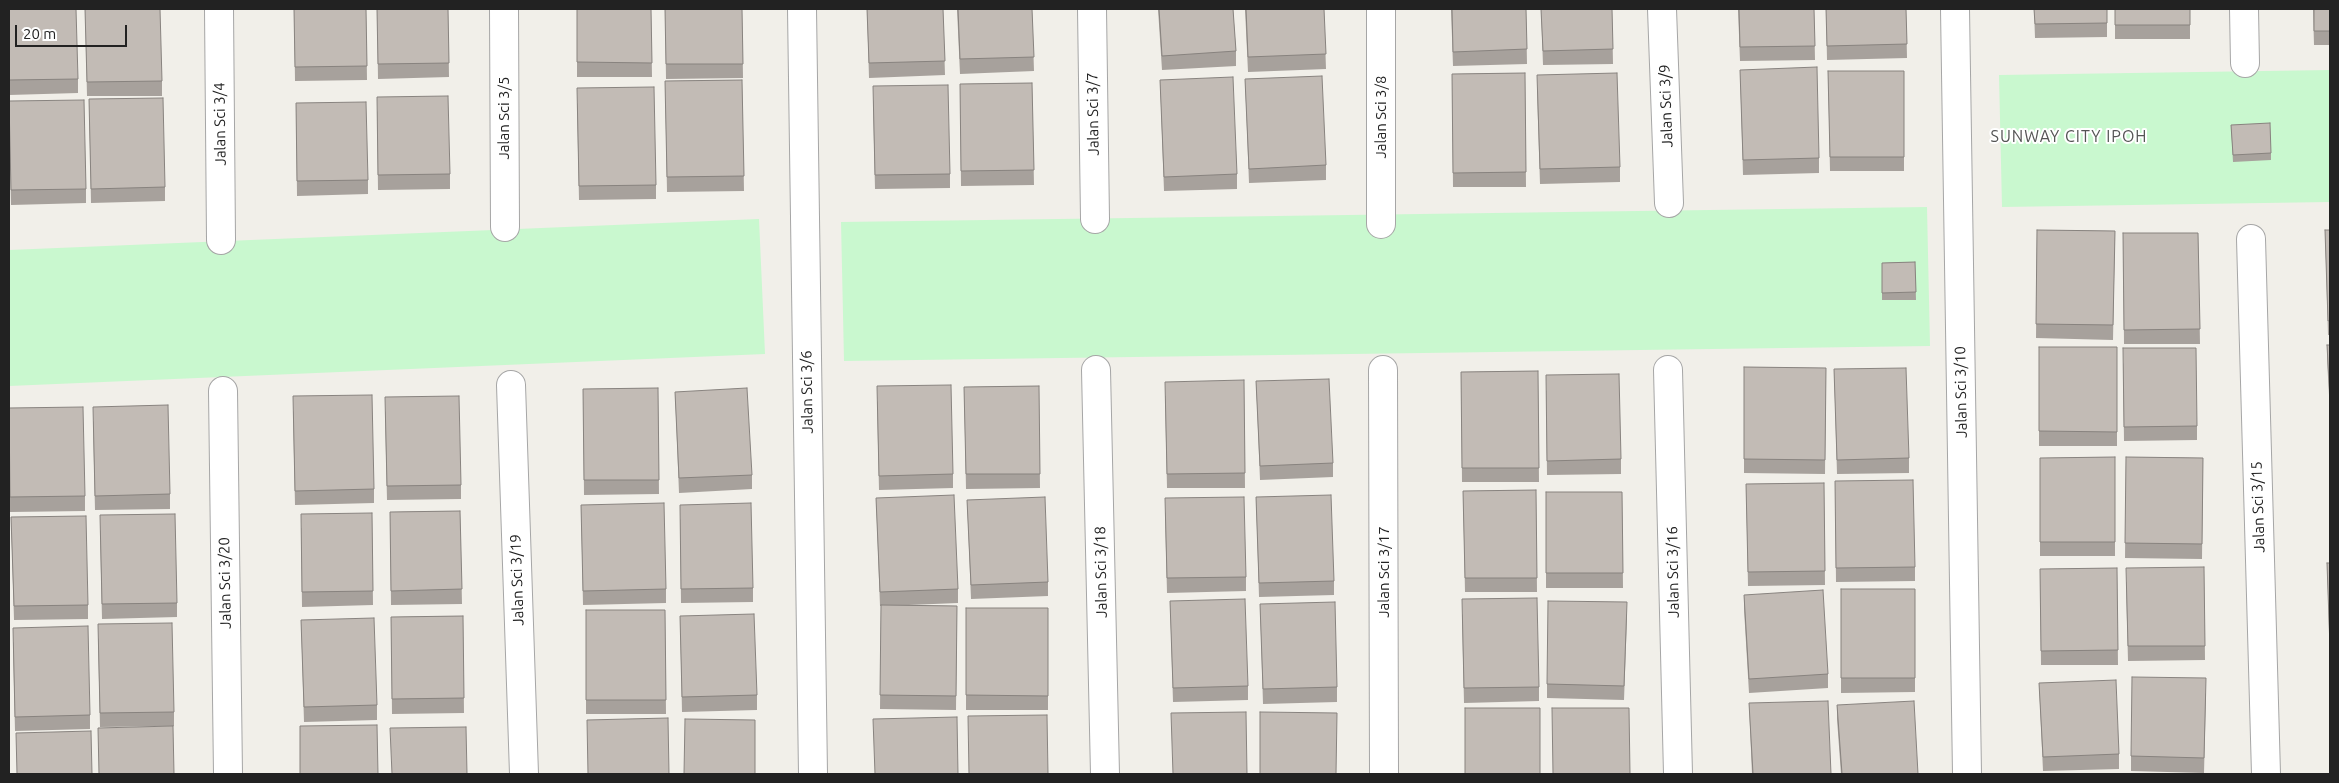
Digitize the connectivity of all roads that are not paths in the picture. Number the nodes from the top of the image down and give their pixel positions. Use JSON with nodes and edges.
{"nodes":[{"id":1,"x":219,"y":9,"type":"edge"},
{"id":2,"x":504,"y":9,"type":"edge"},
{"id":3,"x":802,"y":9,"type":"edge"},
{"id":4,"x":1092,"y":9,"type":"edge"},
{"id":5,"x":1381,"y":9,"type":"edge"},
{"id":6,"x":1662,"y":9,"type":"edge"},
{"id":7,"x":1955,"y":9,"type":"edge"},
{"id":8,"x":2244,"y":9,"type":"edge"},
{"id":9,"x":2245,"y":63,"type":"dead end"},
{"id":10,"x":1669,"y":203,"type":"dead end"},
{"id":11,"x":1095,"y":219,"type":"dead end"},
{"id":12,"x":1381,"y":224,"type":"dead end"},
{"id":13,"x":505,"y":227,"type":"dead end"},
{"id":14,"x":2251,"y":239,"type":"dead end"},
{"id":15,"x":222,"y":240,"type":"dead end"},
{"id":16,"x":1096,"y":370,"type":"dead end"},
{"id":17,"x":1383,"y":370,"type":"dead end"},
{"id":18,"x":1668,"y":370,"type":"dead end"},
{"id":19,"x":511,"y":385,"type":"dead end"},
{"id":20,"x":223,"y":391,"type":"dead end"},
{"id":21,"x":228,"y":774,"type":"edge"},
{"id":22,"x":524,"y":774,"type":"edge"},
{"id":23,"x":813,"y":774,"type":"edge"},
{"id":24,"x":1105,"y":774,"type":"edge"},
{"id":25,"x":1384,"y":774,"type":"edge"},
{"id":26,"x":1678,"y":774,"type":"edge"},
{"id":27,"x":1967,"y":774,"type":"edge"},
{"id":28,"x":2266,"y":774,"type":"edge"}],
"edges":[{"from":1,"to":15,"type":"street","name":"Jalan Sci 3/4"},
{"from":2,"to":13,"type":"street","name":"Jalan Sci 3/5"},
{"from":3,"to":23,"type":"street","name":"Jalan Sci 3/6"},
{"from":4,"to":11,"type":"street","name":"Jalan Sci 3/7"},
{"from":5,"to":12,"type":"street","name":"Jalan Sci 3/8"},
{"from":6,"to":10,"type":"street","name":"Jalan Sci 3/9"},
{"from":7,"to":27,"type":"street","name":"Jalan Sci 3/10"},
{"from":8,"to":9,"type":"street"},
{"from":14,"to":28,"type":"street","name":"Jalan Sci 3/15"},
{"from":16,"to":24,"type":"street","name":"Jalan Sci 3/18"},
{"from":17,"to":25,"type":"street","name":"Jalan Sci 3/17"},
{"from":18,"to":26,"type":"street","name":"Jalan Sci 3/16"},
{"from":19,"to":22,"type":"street","name":"Jalan Sci 3/19"},
{"from":20,"to":21,"type":"street","name":"Jalan Sci 3/20"}]}
